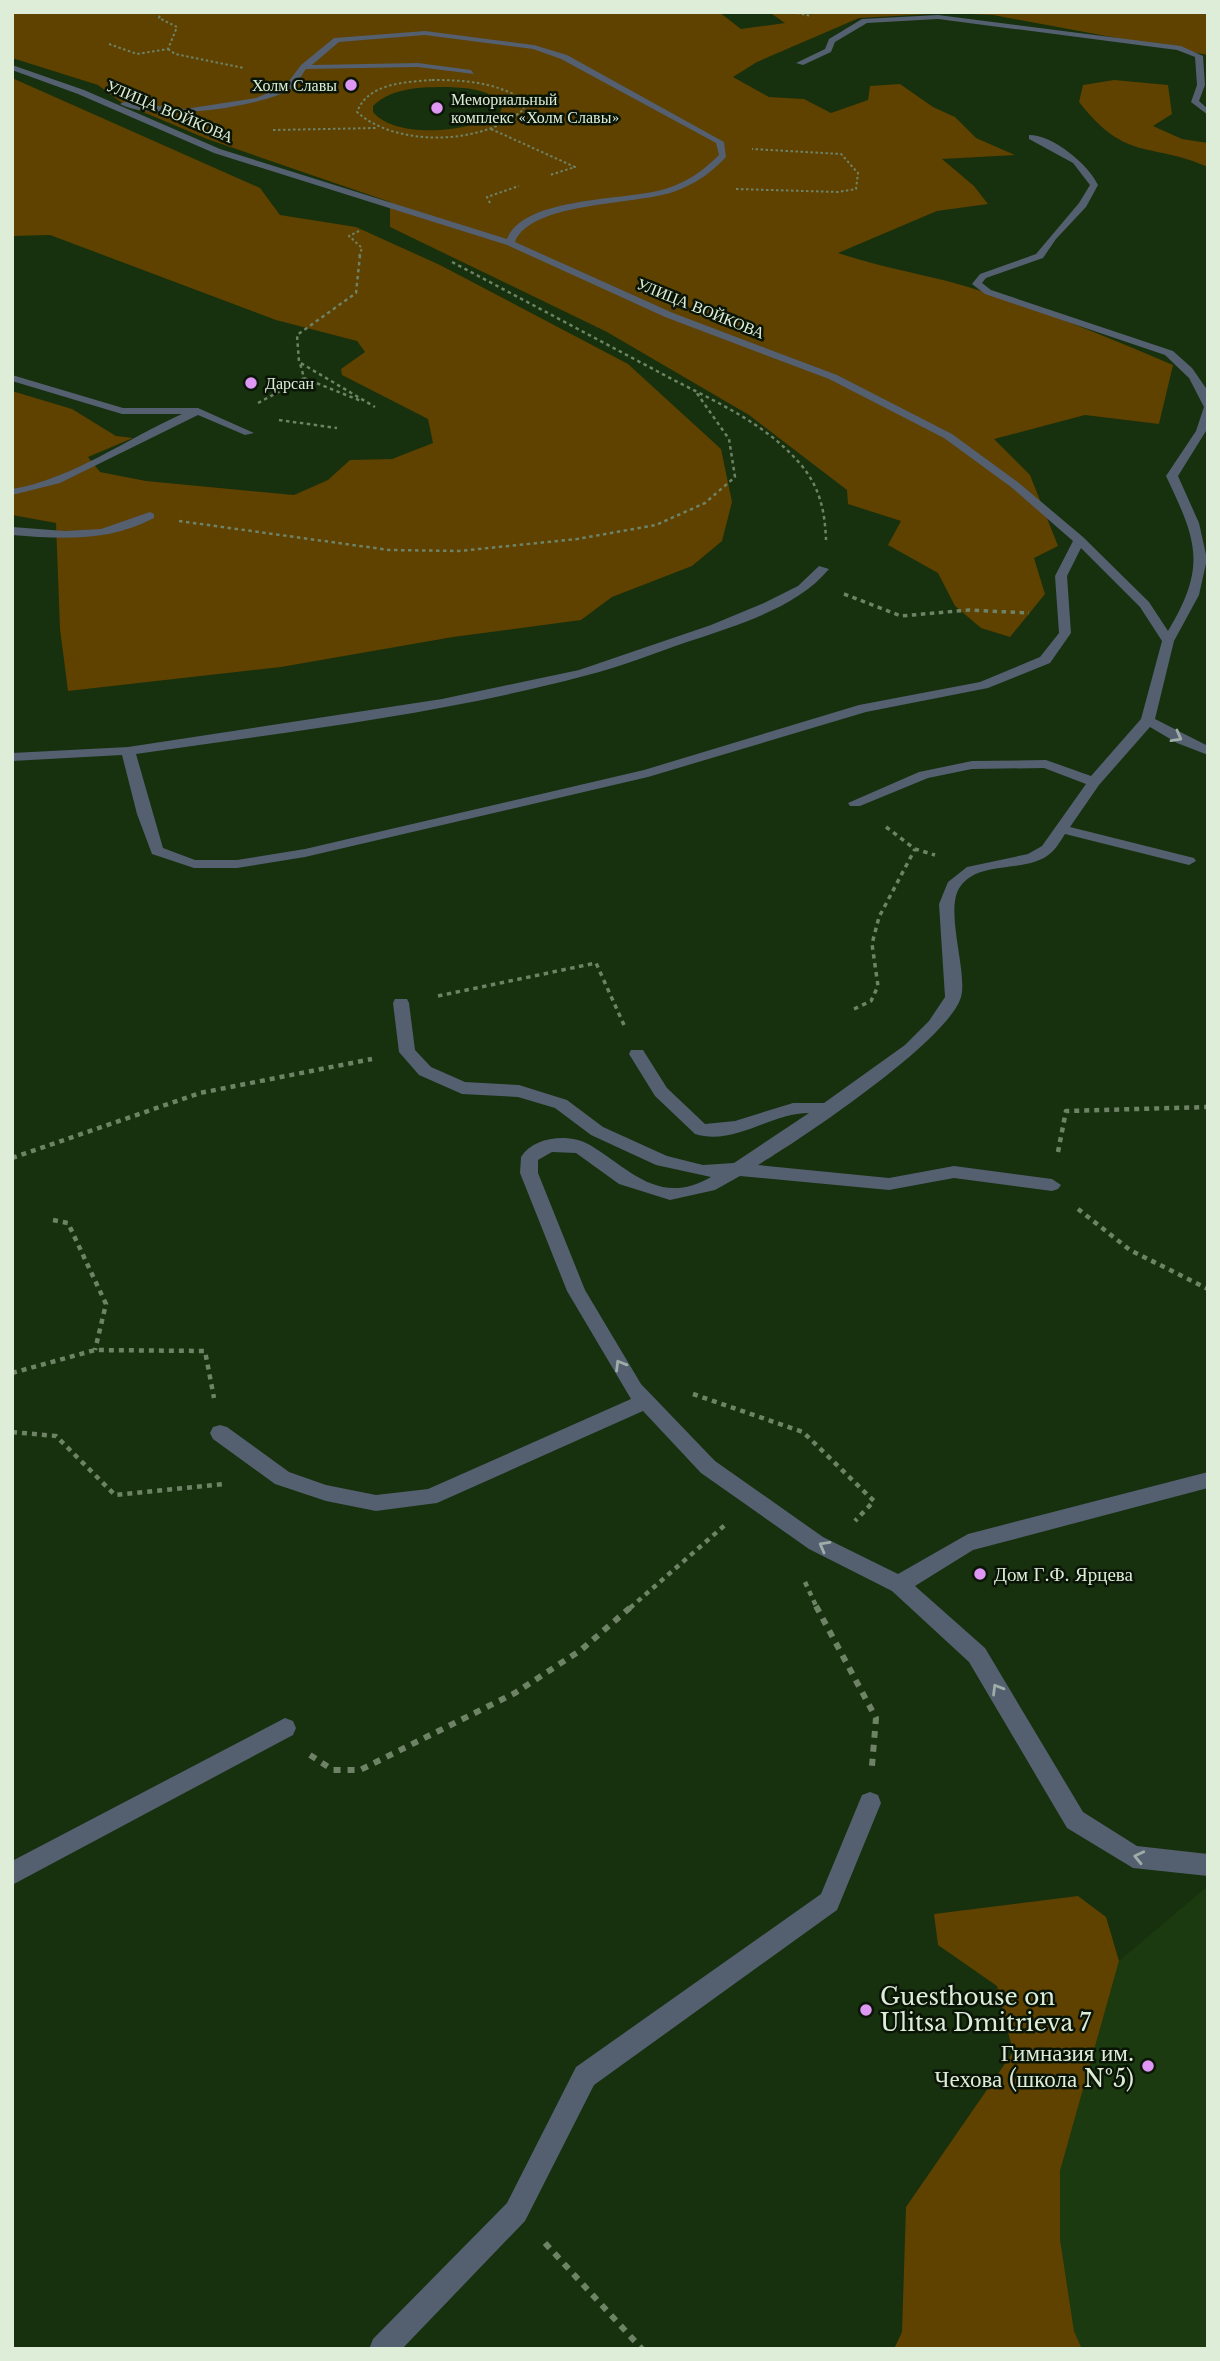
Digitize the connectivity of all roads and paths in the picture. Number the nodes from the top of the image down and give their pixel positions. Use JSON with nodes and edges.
{"nodes":[{"id":1,"x":161,"y":12,"type":"edge"},
{"id":2,"x":109,"y":44,"type":"dead end"},
{"id":3,"x":168,"y":49,"type":"junction"},
{"id":4,"x":800,"y":62,"type":"dead end"},
{"id":5,"x":12,"y":67,"type":"edge"},
{"id":6,"x":304,"y":67,"type":"junction"},
{"id":7,"x":471,"y":72,"type":"dead end"},
{"id":8,"x":96,"y":99,"type":"junction"},
{"id":9,"x":208,"y":110,"type":"junction"},
{"id":10,"x":1208,"y":113,"type":"edge"},
{"id":11,"x":380,"y":128,"type":"junction"},
{"id":12,"x":491,"y":129,"type":"junction"},
{"id":13,"x":1032,"y":137,"type":"dead end"},
{"id":14,"x":723,"y":149,"type":"junction"},
{"id":15,"x":553,"y":174,"type":"dead end"},
{"id":16,"x":687,"y":184,"type":"junction"},
{"id":17,"x":365,"y":228,"type":"dead end"},
{"id":18,"x":510,"y":243,"type":"junction"},
{"id":19,"x":299,"y":362,"type":"junction"},
{"id":20,"x":12,"y":378,"type":"edge"},
{"id":21,"x":304,"y":378,"type":"junction"},
{"id":22,"x":1208,"y":408,"type":"edge"},
{"id":23,"x":198,"y":411,"type":"junction"},
{"id":24,"x":269,"y":416,"type":"dead end"},
{"id":25,"x":337,"y":428,"type":"dead end"},
{"id":26,"x":249,"y":433,"type":"dead end"},
{"id":27,"x":12,"y":492,"type":"edge"},
{"id":28,"x":150,"y":516,"type":"joint"},
{"id":29,"x":12,"y":531,"type":"edge"},
{"id":30,"x":1079,"y":540,"type":"junction"},
{"id":31,"x":824,"y":569,"type":"joint"},
{"id":32,"x":810,"y":582,"type":"junction"},
{"id":33,"x":1065,"y":616,"type":"junction"},
{"id":34,"x":1168,"y":641,"type":"junction"},
{"id":35,"x":1148,"y":720,"type":"junction"},
{"id":36,"x":128,"y":751,"type":"junction"},
{"id":37,"x":1208,"y":751,"type":"edge"},
{"id":38,"x":12,"y":757,"type":"edge"},
{"id":39,"x":1094,"y":782,"type":"junction"},
{"id":40,"x":855,"y":803,"type":"joint"},
{"id":41,"x":1061,"y":829,"type":"junction"},
{"id":42,"x":915,"y":849,"type":"junction"},
{"id":43,"x":940,"y":857,"type":"dead end"},
{"id":44,"x":1189,"y":861,"type":"dead end"},
{"id":45,"x":401,"y":1003,"type":"joint"},
{"id":46,"x":854,"y":1009,"type":"dead end"},
{"id":47,"x":407,"y":1052,"type":"junction"},
{"id":48,"x":637,"y":1054,"type":"joint"},
{"id":49,"x":1208,"y":1107,"type":"edge"},
{"id":50,"x":827,"y":1109,"type":"junction"},
{"id":51,"x":1066,"y":1111,"type":"dead end"},
{"id":52,"x":12,"y":1158,"type":"edge"},
{"id":53,"x":737,"y":1169,"type":"junction"},
{"id":54,"x":1052,"y":1185,"type":"dead end"},
{"id":55,"x":1085,"y":1217,"type":"dead end"},
{"id":56,"x":53,"y":1220,"type":"dead end"},
{"id":57,"x":1208,"y":1289,"type":"edge"},
{"id":58,"x":95,"y":1350,"type":"junction"},
{"id":59,"x":12,"y":1373,"type":"edge"},
{"id":60,"x":684,"y":1385,"type":"dead end"},
{"id":61,"x":646,"y":1401,"type":"junction"},
{"id":62,"x":12,"y":1432,"type":"edge"},
{"id":63,"x":220,"y":1433,"type":"joint"},
{"id":64,"x":282,"y":1478,"type":"junction"},
{"id":65,"x":1208,"y":1480,"type":"edge"},
{"id":66,"x":755,"y":1500,"type":"junction"},
{"id":67,"x":874,"y":1501,"type":"dead end"},
{"id":68,"x":802,"y":1575,"type":"dead end"},
{"id":69,"x":899,"y":1586,"type":"junction"},
{"id":70,"x":285,"y":1728,"type":"joint"},
{"id":71,"x":870,"y":1803,"type":"joint"},
{"id":72,"x":1208,"y":1866,"type":"edge"},
{"id":73,"x":12,"y":1874,"type":"edge"},
{"id":74,"x":516,"y":2212,"type":"junction"},
{"id":75,"x":383,"y":2349,"type":"edge"},
{"id":76,"x":642,"y":2349,"type":"edge"}],
"edges":[{"from":1,"to":3,"type":"path"},
{"from":2,"to":3,"type":"path"},
{"from":3,"to":6,"type":"path"},
{"from":4,"to":10,"type":"street"},
{"from":5,"to":8,"type":"street","name":"УЛИЦА ВОЙКОВА"},
{"from":6,"to":7,"type":"street"},
{"from":6,"to":9,"type":"street"},
{"from":6,"to":14,"type":"street"},
{"from":8,"to":9,"type":"street"},
{"from":8,"to":18,"type":"street","name":"УЛИЦА ВОЙКОВА"},
{"from":9,"to":11,"type":"path"},
{"from":11,"to":12,"type":"path"},
{"from":11,"to":12,"type":"path"},
{"from":12,"to":15,"type":"path"},
{"from":13,"to":22,"type":"street"},
{"from":14,"to":16,"type":"street"},
{"from":14,"to":16,"type":"path"},
{"from":16,"to":18,"type":"street"},
{"from":17,"to":19,"type":"path"},
{"from":18,"to":30,"type":"street","name":"УЛИЦА ВОЙКОВА"},
{"from":19,"to":21,"type":"path"},
{"from":19,"to":21,"type":"path"},
{"from":20,"to":23,"type":"street"},
{"from":21,"to":23,"type":"path"},
{"from":22,"to":34,"type":"street"},
{"from":23,"to":26,"type":"street"},
{"from":23,"to":27,"type":"street"},
{"from":24,"to":25,"type":"path"},
{"from":28,"to":29,"type":"street"},
{"from":28,"to":31,"type":"path"},
{"from":30,"to":33,"type":"street"},
{"from":30,"to":34,"type":"street","name":"УЛИЦА ВОЙКОВА"},
{"from":31,"to":32,"type":"street"},
{"from":32,"to":33,"type":"path"},
{"from":32,"to":36,"type":"street"},
{"from":33,"to":36,"type":"street"},
{"from":34,"to":35,"type":"street"},
{"from":35,"to":37,"type":"street","one_way":true},
{"from":35,"to":39,"type":"street"},
{"from":36,"to":38,"type":"street"},
{"from":39,"to":40,"type":"street"},
{"from":39,"to":41,"type":"street"},
{"from":40,"to":42,"type":"path"},
{"from":41,"to":44,"type":"street"},
{"from":41,"to":50,"type":"street"},
{"from":42,"to":43,"type":"path"},
{"from":42,"to":46,"type":"path"},
{"from":45,"to":47,"type":"street"},
{"from":45,"to":48,"type":"path"},
{"from":47,"to":52,"type":"path"},
{"from":47,"to":53,"type":"street"},
{"from":48,"to":50,"type":"street"},
{"from":49,"to":51,"type":"path"},
{"from":50,"to":53,"type":"street"},
{"from":53,"to":54,"type":"street"},
{"from":61,"to":53,"type":"street","one_way":true},
{"from":55,"to":57,"type":"path"},
{"from":56,"to":58,"type":"path"},
{"from":58,"to":59,"type":"path"},
{"from":58,"to":63,"type":"path"},
{"from":60,"to":67,"type":"path"},
{"from":61,"to":64,"type":"street"},
{"from":61,"to":66,"type":"street"},
{"from":62,"to":64,"type":"path"},
{"from":63,"to":64,"type":"street"},
{"from":65,"to":69,"type":"street"},
{"from":69,"to":66,"type":"street","one_way":true},
{"from":66,"to":70,"type":"path"},
{"from":68,"to":71,"type":"path"},
{"from":72,"to":69,"type":"street","one_way":true},
{"from":70,"to":73,"type":"street"},
{"from":71,"to":74,"type":"street"},
{"from":74,"to":75,"type":"street"},
{"from":74,"to":76,"type":"path"}]}
